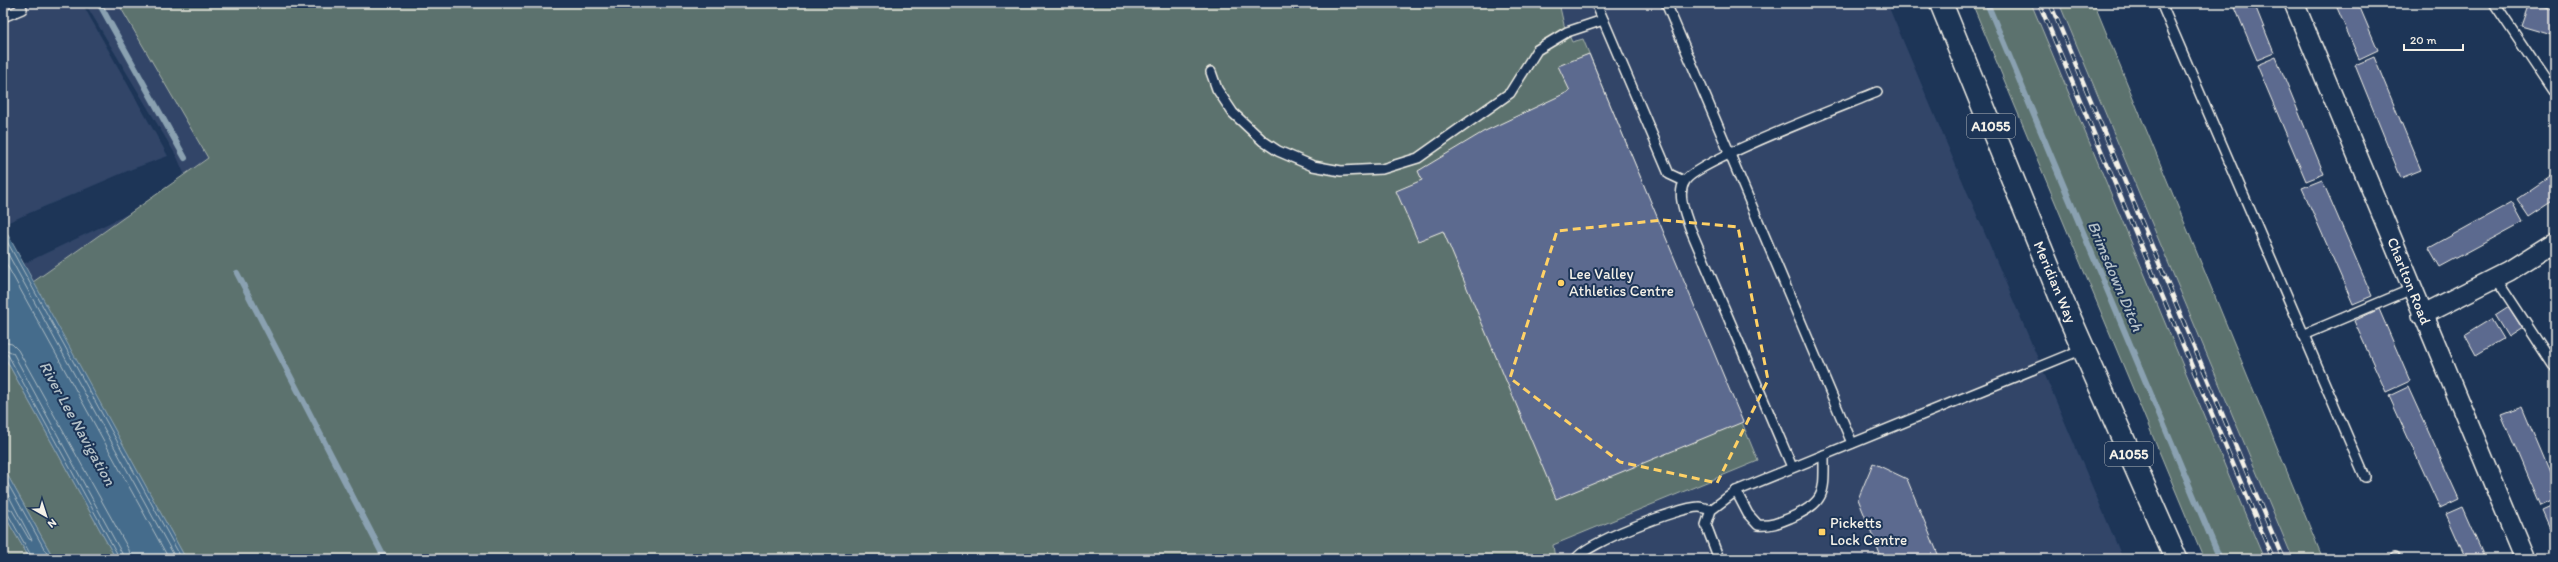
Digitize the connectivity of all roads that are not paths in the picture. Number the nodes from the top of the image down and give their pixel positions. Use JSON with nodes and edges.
{"nodes":[{"id":1,"x":20,"y":3,"type":"edge"},
{"id":2,"x":1596,"y":3,"type":"edge"},
{"id":3,"x":1666,"y":3,"type":"edge"},
{"id":4,"x":1941,"y":3,"type":"edge"},
{"id":5,"x":2161,"y":3,"type":"edge"},
{"id":6,"x":2294,"y":3,"type":"edge"},
{"id":7,"x":2494,"y":3,"type":"edge"},
{"id":8,"x":3,"y":17,"type":"edge"},
{"id":9,"x":1603,"y":20,"type":"junction"},
{"id":10,"x":1211,"y":72,"type":"dead end"},
{"id":11,"x":1877,"y":92,"type":"dead end"},
{"id":12,"x":2555,"y":94,"type":"edge"},
{"id":13,"x":1730,"y":154,"type":"junction"},
{"id":14,"x":1684,"y":181,"type":"junction"},
{"id":15,"x":2555,"y":242,"type":"edge"},
{"id":16,"x":2496,"y":278,"type":"junction"},
{"id":17,"x":2412,"y":289,"type":"junction"},
{"id":18,"x":2422,"y":315,"type":"junction"},
{"id":19,"x":2303,"y":335,"type":"junction"},
{"id":20,"x":2083,"y":349,"type":"junction"},
{"id":21,"x":2555,"y":368,"type":"edge"},
{"id":22,"x":1852,"y":443,"type":"junction"},
{"id":23,"x":1824,"y":455,"type":"junction"},
{"id":24,"x":1792,"y":467,"type":"junction"},
{"id":25,"x":2364,"y":477,"type":"dead end"},
{"id":26,"x":1736,"y":491,"type":"junction"},
{"id":27,"x":1711,"y":510,"type":"junction"},
{"id":28,"x":1576,"y":559,"type":"edge"},
{"id":29,"x":1719,"y":559,"type":"edge"},
{"id":30,"x":2176,"y":559,"type":"edge"},
{"id":31,"x":2525,"y":559,"type":"edge"}],
"edges":[{"from":1,"to":8,"type":"lane"},
{"from":2,"to":9,"type":"lane"},
{"from":3,"to":13,"type":"lane"},
{"from":4,"to":20,"type":"main road","name":"Meridian Way","number":"A1055"},
{"from":5,"to":19,"type":"lane"},
{"from":6,"to":17,"type":"street","name":"Charlton Road"},
{"from":7,"to":12,"type":"lane"},
{"from":9,"to":10,"type":"lane"},
{"from":9,"to":14,"type":"lane"},
{"from":11,"to":13,"type":"lane"},
{"from":13,"to":14,"type":"lane"},
{"from":13,"to":22,"type":"lane"},
{"from":14,"to":24,"type":"lane"},
{"from":15,"to":16,"type":"street"},
{"from":16,"to":18,"type":"street"},
{"from":16,"to":21,"type":"lane"},
{"from":17,"to":18,"type":"street","name":"Charlton Road"},
{"from":17,"to":19,"type":"lane"},
{"from":18,"to":31,"type":"street","name":"Charlton Road"},
{"from":19,"to":25,"type":"lane"},
{"from":20,"to":22,"type":"lane"},
{"from":20,"to":30,"type":"main road","name":"Meridian Way","number":"A1055"},
{"from":22,"to":23,"type":"lane"},
{"from":23,"to":24,"type":"lane"},
{"from":23,"to":26,"type":"lane"},
{"from":24,"to":26,"type":"lane"},
{"from":26,"to":27,"type":"lane"},
{"from":27,"to":28,"type":"lane"},
{"from":27,"to":29,"type":"lane"}]}
